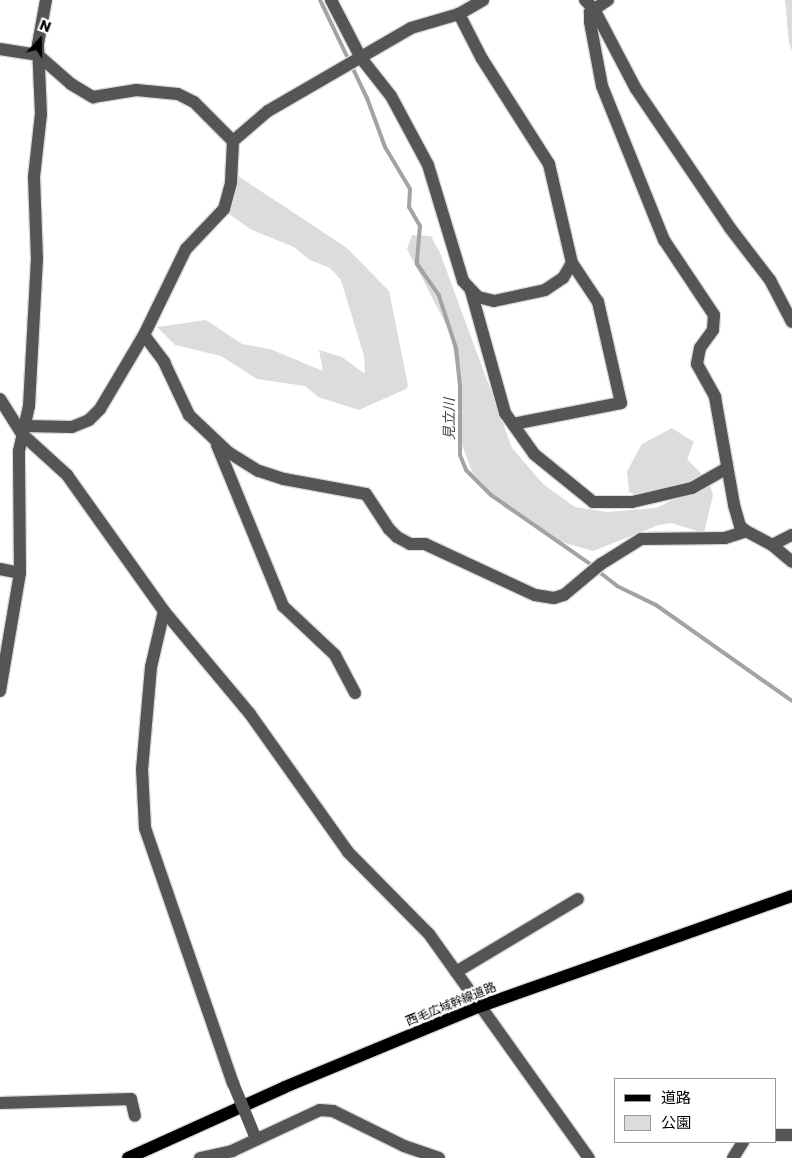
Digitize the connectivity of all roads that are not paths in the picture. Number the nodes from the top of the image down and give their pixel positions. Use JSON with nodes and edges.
{"nodes":[{"id":1,"x":46,"y":0,"type":"edge"},
{"id":2,"x":331,"y":0,"type":"edge"},
{"id":3,"x":483,"y":0,"type":"edge"},
{"id":4,"x":608,"y":0,"type":"edge"},
{"id":5,"x":590,"y":4,"type":"edge"},
{"id":6,"x":459,"y":14,"type":"junction"},
{"id":7,"x":0,"y":49,"type":"edge"},
{"id":8,"x":38,"y":56,"type":"junction"},
{"id":9,"x":354,"y":61,"type":"junction"},
{"id":10,"x":233,"y":141,"type":"junction"},
{"id":11,"x":572,"y":263,"type":"junction"},
{"id":12,"x":471,"y":291,"type":"junction"},
{"id":13,"x":792,"y":322,"type":"edge"},
{"id":14,"x":144,"y":335,"type":"junction"},
{"id":15,"x":0,"y":399,"type":"edge"},
{"id":16,"x":4,"y":417,"type":"edge"},
{"id":17,"x":513,"y":424,"type":"junction"},
{"id":18,"x":24,"y":430,"type":"junction"},
{"id":19,"x":217,"y":445,"type":"junction"},
{"id":20,"x":727,"y":468,"type":"junction"},
{"id":21,"x":746,"y":531,"type":"junction"},
{"id":22,"x":792,"y":535,"type":"edge"},
{"id":23,"x":772,"y":545,"type":"junction"},
{"id":24,"x":792,"y":562,"type":"edge"},
{"id":25,"x":0,"y":569,"type":"edge"},
{"id":26,"x":20,"y":573,"type":"junction"},
{"id":27,"x":164,"y":611,"type":"junction"},
{"id":28,"x":0,"y":691,"type":"edge"},
{"id":29,"x":355,"y":693,"type":"dead end"},
{"id":30,"x":792,"y":896,"type":"edge"},
{"id":31,"x":578,"y":899,"type":"dead end"},
{"id":32,"x":456,"y":972,"type":"junction"},
{"id":33,"x":481,"y":1006,"type":"junction"},
{"id":34,"x":0,"y":1103,"type":"edge"},
{"id":35,"x":135,"y":1116,"type":"dead end"},
{"id":36,"x":777,"y":1135,"type":"edge"},
{"id":37,"x":792,"y":1135,"type":"edge"},
{"id":38,"x":256,"y":1136,"type":"junction"},
{"id":39,"x":742,"y":1143,"type":"edge"},
{"id":40,"x":128,"y":1158,"type":"edge"},
{"id":41,"x":200,"y":1158,"type":"edge"},
{"id":42,"x":439,"y":1158,"type":"edge"},
{"id":43,"x":589,"y":1158,"type":"edge"},
{"id":44,"x":733,"y":1158,"type":"edge"}],
"edges":[{"from":1,"to":8,"type":"street"},
{"from":2,"to":9,"type":"street"},
{"from":3,"to":6,"type":"street"},
{"from":4,"to":5,"type":"street"},
{"from":5,"to":13,"type":"street"},
{"from":5,"to":20,"type":"street"},
{"from":6,"to":9,"type":"street"},
{"from":6,"to":11,"type":"street"},
{"from":7,"to":8,"type":"street"},
{"from":8,"to":10,"type":"street"},
{"from":8,"to":18,"type":"street"},
{"from":9,"to":10,"type":"street"},
{"from":9,"to":12,"type":"street"},
{"from":10,"to":14,"type":"street"},
{"from":11,"to":12,"type":"street"},
{"from":11,"to":17,"type":"street"},
{"from":12,"to":17,"type":"street"},
{"from":14,"to":18,"type":"street"},
{"from":14,"to":19,"type":"street"},
{"from":15,"to":16,"type":"street"},
{"from":16,"to":18,"type":"street"},
{"from":17,"to":20,"type":"street"},
{"from":18,"to":26,"type":"street"},
{"from":18,"to":27,"type":"street"},
{"from":19,"to":21,"type":"street"},
{"from":19,"to":29,"type":"street"},
{"from":20,"to":21,"type":"street"},
{"from":21,"to":23,"type":"street"},
{"from":22,"to":23,"type":"street"},
{"from":23,"to":24,"type":"street"},
{"from":25,"to":26,"type":"street"},
{"from":26,"to":28,"type":"street"},
{"from":27,"to":32,"type":"street"},
{"from":27,"to":38,"type":"street","bridge":true},
{"from":30,"to":33,"type":"main road","name":"西毛広域幹線道路"},
{"from":31,"to":32,"type":"street"},
{"from":32,"to":33,"type":"street"},
{"from":33,"to":40,"type":"main road","name":"西毛広域幹線道路"},
{"from":33,"to":43,"type":"street"},
{"from":34,"to":35,"type":"street"},
{"from":36,"to":37,"type":"street"},
{"from":38,"to":41,"type":"street"},
{"from":38,"to":42,"type":"street"},
{"from":39,"to":44,"type":"street"}]}
